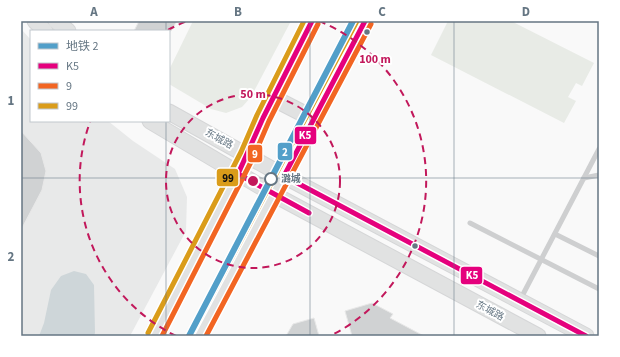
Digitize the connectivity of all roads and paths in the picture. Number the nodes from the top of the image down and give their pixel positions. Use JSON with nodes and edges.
{"nodes":[{"id":1,"x":35,"y":21,"type":"edge"},
{"id":2,"x":56,"y":21,"type":"edge"},
{"id":3,"x":312,"y":21,"type":"edge"},
{"id":4,"x":365,"y":21,"type":"edge"},
{"id":5,"x":44,"y":30,"type":"edge"},
{"id":6,"x":67,"y":30,"type":"edge"},
{"id":7,"x":273,"y":98,"type":"junction"},
{"id":8,"x":170,"y":113,"type":"edge"},
{"id":9,"x":314,"y":118,"type":"junction"},
{"id":10,"x":152,"y":122,"type":"edge"},
{"id":11,"x":599,"y":149,"type":"edge"},
{"id":12,"x":247,"y":155,"type":"junction"},
{"id":13,"x":238,"y":174,"type":"junction"},
{"id":14,"x":599,"y":175,"type":"edge"},
{"id":15,"x":284,"y":176,"type":"junction"},
{"id":16,"x":584,"y":178,"type":"junction"},
{"id":17,"x":273,"y":194,"type":"junction"},
{"id":18,"x":470,"y":223,"type":"dead end"},
{"id":19,"x":555,"y":234,"type":"junction"},
{"id":20,"x":599,"y":256,"type":"edge"},
{"id":21,"x":541,"y":259,"type":"junction"},
{"id":22,"x":599,"y":289,"type":"edge"},
{"id":23,"x":519,"y":301,"type":"junction"},
{"id":24,"x":154,"y":336,"type":"edge"},
{"id":25,"x":198,"y":336,"type":"edge"},
{"id":26,"x":538,"y":336,"type":"edge"},
{"id":27,"x":586,"y":336,"type":"edge"}],
"edges":[{"from":1,"to":5,"type":"main road"},
{"from":2,"to":6,"type":"main road"},
{"from":3,"to":7,"type":"main road"},
{"from":4,"to":9,"type":"main road"},
{"from":7,"to":9,"type":"main road"},
{"from":7,"to":12,"type":"main road"},
{"from":8,"to":12,"type":"main road","name":"东城路"},
{"from":9,"to":15,"type":"main road"},
{"from":10,"to":13,"type":"main road","name":"东城路"},
{"from":11,"to":16,"type":"lane"},
{"from":12,"to":13,"type":"main road"},
{"from":12,"to":15,"type":"main road","name":"东城路"},
{"from":13,"to":17,"type":"main road","name":"东城路"},
{"from":13,"to":24,"type":"main road"},
{"from":14,"to":16,"type":"lane"},
{"from":15,"to":17,"type":"main road"},
{"from":15,"to":23,"type":"main road","name":"东城路"},
{"from":16,"to":19,"type":"lane"},
{"from":17,"to":25,"type":"main road"},
{"from":17,"to":26,"type":"main road","name":"东城路"},
{"from":18,"to":21,"type":"lane"},
{"from":19,"to":20,"type":"lane"},
{"from":19,"to":21,"type":"lane"},
{"from":21,"to":22,"type":"lane"},
{"from":21,"to":23,"type":"lane"},
{"from":23,"to":27,"type":"main road","name":"东城路"}]}
